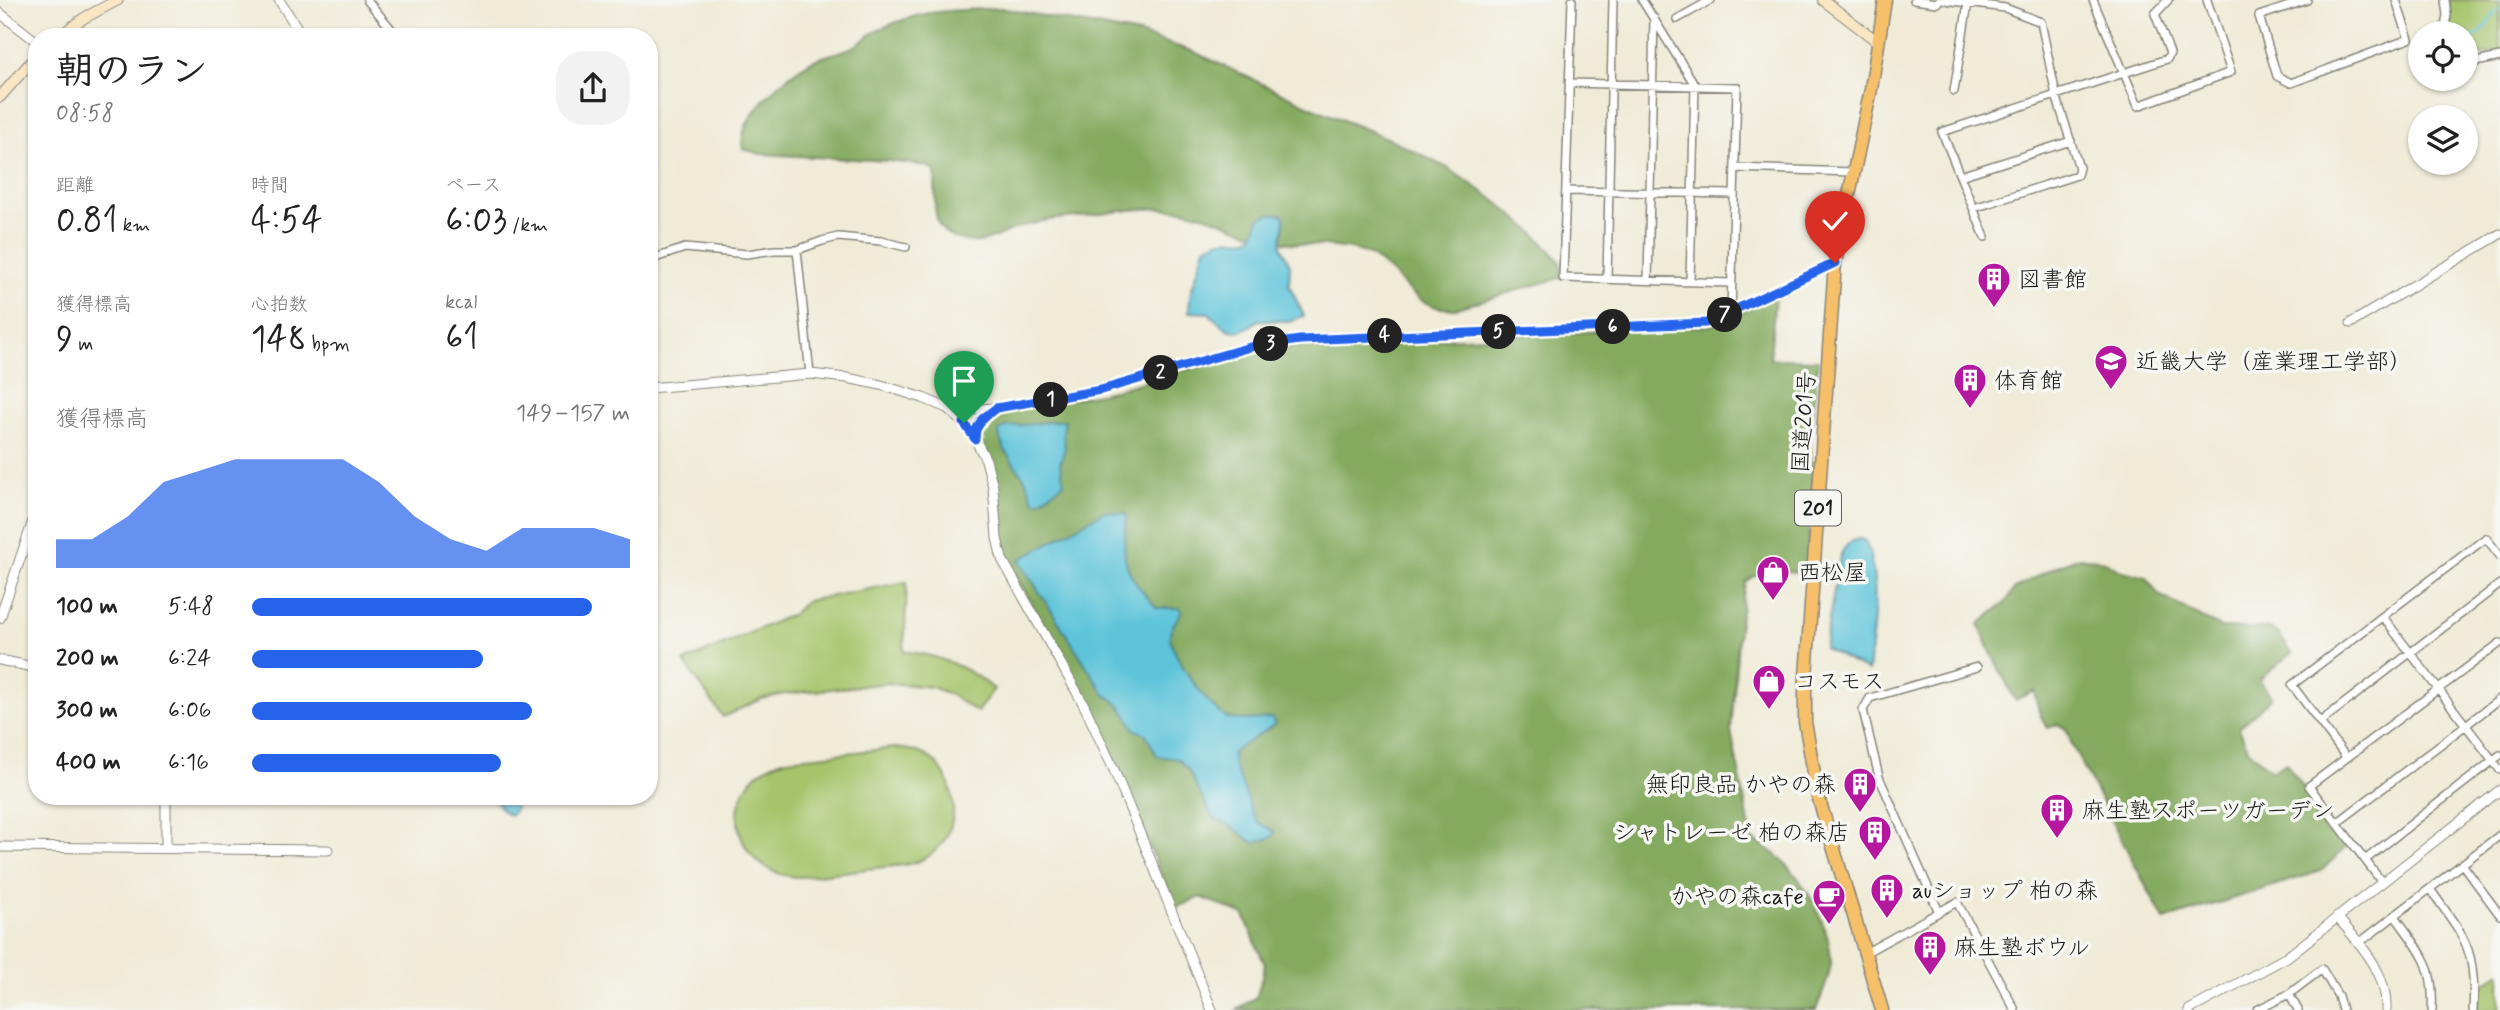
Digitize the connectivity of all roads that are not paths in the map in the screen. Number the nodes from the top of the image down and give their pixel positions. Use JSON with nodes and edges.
{"nodes":[{"id":1,"x":118,"y":0,"type":"edge"},
{"id":2,"x":279,"y":0,"type":"edge"},
{"id":3,"x":367,"y":0,"type":"edge"},
{"id":4,"x":1572,"y":0,"type":"edge"},
{"id":5,"x":1613,"y":0,"type":"edge"},
{"id":6,"x":1642,"y":0,"type":"edge"},
{"id":7,"x":1711,"y":0,"type":"edge"},
{"id":8,"x":1823,"y":0,"type":"edge"},
{"id":9,"x":1885,"y":0,"type":"edge"},
{"id":10,"x":1914,"y":0,"type":"edge"},
{"id":11,"x":1939,"y":0,"type":"edge"},
{"id":12,"x":1945,"y":0,"type":"edge"},
{"id":13,"x":2093,"y":0,"type":"edge"},
{"id":14,"x":2168,"y":0,"type":"edge"},
{"id":15,"x":2207,"y":0,"type":"edge"},
{"id":16,"x":2307,"y":0,"type":"edge"},
{"id":17,"x":2396,"y":0,"type":"edge"},
{"id":18,"x":2445,"y":0,"type":"edge"},
{"id":19,"x":1700,"y":3,"type":"edge"},
{"id":20,"x":1968,"y":3,"type":"junction"},
{"id":21,"x":0,"y":13,"type":"edge"},
{"id":22,"x":1654,"y":18,"type":"junction"},
{"id":23,"x":1677,"y":19,"type":"dead end"},
{"id":24,"x":2446,"y":21,"type":"edge"},
{"id":25,"x":70,"y":28,"type":"edge"},
{"id":26,"x":297,"y":28,"type":"edge"},
{"id":27,"x":390,"y":28,"type":"edge"},
{"id":28,"x":28,"y":35,"type":"edge"},
{"id":29,"x":1878,"y":42,"type":"junction"},
{"id":30,"x":2500,"y":57,"type":"edge"},
{"id":31,"x":2478,"y":62,"type":"edge"},
{"id":32,"x":28,"y":65,"type":"edge"},
{"id":33,"x":2124,"y":74,"type":"junction"},
{"id":34,"x":1569,"y":83,"type":"junction"},
{"id":35,"x":1610,"y":83,"type":"junction"},
{"id":36,"x":1653,"y":84,"type":"junction"},
{"id":37,"x":1695,"y":85,"type":"junction"},
{"id":38,"x":1954,"y":91,"type":"dead end"},
{"id":39,"x":2056,"y":95,"type":"junction"},
{"id":40,"x":0,"y":97,"type":"edge"},
{"id":41,"x":2071,"y":141,"type":"junction"},
{"id":42,"x":1735,"y":167,"type":"junction"},
{"id":43,"x":1853,"y":172,"type":"junction"},
{"id":44,"x":1961,"y":176,"type":"junction"},
{"id":45,"x":1566,"y":191,"type":"junction"},
{"id":46,"x":1609,"y":191,"type":"junction"},
{"id":47,"x":1650,"y":192,"type":"junction"},
{"id":48,"x":1692,"y":193,"type":"junction"},
{"id":49,"x":1734,"y":194,"type":"junction"},
{"id":50,"x":1973,"y":208,"type":"junction"},
{"id":51,"x":2500,"y":234,"type":"edge"},
{"id":52,"x":1986,"y":237,"type":"dead end"},
{"id":53,"x":906,"y":247,"type":"dead end"},
{"id":54,"x":797,"y":250,"type":"junction"},
{"id":55,"x":658,"y":257,"type":"edge"},
{"id":56,"x":1835,"y":263,"type":"junction"},
{"id":57,"x":1607,"y":279,"type":"junction"},
{"id":58,"x":1648,"y":279,"type":"junction"},
{"id":59,"x":1690,"y":281,"type":"junction"},
{"id":60,"x":1731,"y":282,"type":"junction"},
{"id":61,"x":1731,"y":313,"type":"junction"},
{"id":62,"x":2351,"y":323,"type":"dead end"},
{"id":63,"x":810,"y":374,"type":"junction"},
{"id":64,"x":658,"y":387,"type":"edge"},
{"id":65,"x":947,"y":408,"type":"junction"},
{"id":66,"x":996,"y":408,"type":"junction"},
{"id":67,"x":975,"y":439,"type":"junction"},
{"id":68,"x":28,"y":536,"type":"edge"},
{"id":69,"x":2500,"y":556,"type":"edge"},
{"id":70,"x":2500,"y":584,"type":"edge"},
{"id":71,"x":2383,"y":617,"type":"junction"},
{"id":72,"x":0,"y":618,"type":"edge"},
{"id":73,"x":2500,"y":643,"type":"edge"},
{"id":74,"x":2411,"y":653,"type":"junction"},
{"id":75,"x":0,"y":660,"type":"edge"},
{"id":76,"x":28,"y":666,"type":"edge"},
{"id":77,"x":1977,"y":667,"type":"dead end"},
{"id":78,"x":2439,"y":689,"type":"junction"},
{"id":79,"x":2500,"y":699,"type":"edge"},
{"id":80,"x":2320,"y":722,"type":"junction"},
{"id":81,"x":2466,"y":725,"type":"junction"},
{"id":82,"x":2500,"y":755,"type":"edge"},
{"id":83,"x":2346,"y":757,"type":"junction"},
{"id":84,"x":2493,"y":761,"type":"junction"},
{"id":85,"x":2500,"y":771,"type":"edge"},
{"id":86,"x":2500,"y":790,"type":"edge"},
{"id":87,"x":166,"y":805,"type":"edge"},
{"id":88,"x":2337,"y":823,"type":"junction"},
{"id":89,"x":2497,"y":837,"type":"edge"},
{"id":90,"x":2500,"y":846,"type":"edge"},
{"id":91,"x":0,"y":847,"type":"edge"},
{"id":92,"x":166,"y":847,"type":"junction"},
{"id":93,"x":328,"y":850,"type":"dead end"},
{"id":94,"x":2365,"y":860,"type":"junction"},
{"id":95,"x":2462,"y":864,"type":"junction"},
{"id":96,"x":2381,"y":881,"type":"junction"},
{"id":97,"x":2430,"y":889,"type":"junction"},
{"id":98,"x":1939,"y":912,"type":"junction"},
{"id":99,"x":2500,"y":915,"type":"edge"},
{"id":100,"x":2395,"y":916,"type":"junction"},
{"id":101,"x":2337,"y":917,"type":"junction"},
{"id":102,"x":2359,"y":943,"type":"junction"},
{"id":103,"x":1865,"y":953,"type":"junction"},
{"id":104,"x":2289,"y":994,"type":"junction"},
{"id":105,"x":1212,"y":1010,"type":"edge"},
{"id":106,"x":1881,"y":1010,"type":"edge"},
{"id":107,"x":2015,"y":1010,"type":"edge"},
{"id":108,"x":2189,"y":1010,"type":"edge"},
{"id":109,"x":2257,"y":1010,"type":"edge"},
{"id":110,"x":2298,"y":1010,"type":"edge"},
{"id":111,"x":2342,"y":1010,"type":"edge"},
{"id":112,"x":2386,"y":1010,"type":"edge"},
{"id":113,"x":2432,"y":1010,"type":"edge"},
{"id":114,"x":2473,"y":1010,"type":"edge"}],
"edges":[{"from":1,"to":25,"type":"main road"},
{"from":2,"to":26,"type":"street"},
{"from":3,"to":27,"type":"street"},
{"from":4,"to":34,"type":"street"},
{"from":5,"to":35,"type":"street"},
{"from":6,"to":22,"type":"street"},
{"from":7,"to":19,"type":"street"},
{"from":8,"to":29,"type":"main road"},
{"from":9,"to":29,"type":"highway","name":"国道201号","number":"201"},
{"from":10,"to":11,"type":"street"},
{"from":12,"to":20,"type":"street"},
{"from":13,"to":33,"type":"street"},
{"from":14,"to":33,"type":"street"},
{"from":15,"to":33,"type":"street"},
{"from":16,"to":17,"type":"street"},
{"from":18,"to":24,"type":"street"},
{"from":19,"to":23,"type":"street"},
{"from":20,"to":38,"type":"street"},
{"from":20,"to":39,"type":"street"},
{"from":21,"to":28,"type":"street"},
{"from":22,"to":36,"type":"street"},
{"from":22,"to":37,"type":"street"},
{"from":29,"to":43,"type":"highway","name":"国道201号","number":"201"},
{"from":30,"to":31,"type":"street"},
{"from":32,"to":40,"type":"main road"},
{"from":33,"to":39,"type":"street"},
{"from":34,"to":35,"type":"street"},
{"from":34,"to":45,"type":"street"},
{"from":35,"to":36,"type":"street"},
{"from":35,"to":46,"type":"street"},
{"from":36,"to":37,"type":"street"},
{"from":36,"to":47,"type":"street"},
{"from":37,"to":42,"type":"street"},
{"from":37,"to":48,"type":"street"},
{"from":39,"to":41,"type":"street"},
{"from":39,"to":44,"type":"street"},
{"from":41,"to":44,"type":"street"},
{"from":41,"to":50,"type":"street"},
{"from":42,"to":43,"type":"street"},
{"from":42,"to":49,"type":"street"},
{"from":43,"to":56,"type":"highway","name":"国道201号","number":"201"},
{"from":44,"to":50,"type":"street"},
{"from":45,"to":46,"type":"street"},
{"from":45,"to":57,"type":"street"},
{"from":46,"to":47,"type":"street"},
{"from":46,"to":57,"type":"street"},
{"from":47,"to":48,"type":"street"},
{"from":47,"to":58,"type":"street"},
{"from":48,"to":49,"type":"street"},
{"from":48,"to":59,"type":"street"},
{"from":49,"to":60,"type":"street"},
{"from":50,"to":52,"type":"street"},
{"from":51,"to":62,"type":"street"},
{"from":53,"to":54,"type":"street"},
{"from":54,"to":55,"type":"street"},
{"from":54,"to":63,"type":"street"},
{"from":56,"to":61,"type":"street"},
{"from":56,"to":103,"type":"highway","name":"国道201号","number":"201"},
{"from":57,"to":58,"type":"street"},
{"from":58,"to":59,"type":"street"},
{"from":59,"to":60,"type":"street"},
{"from":60,"to":61,"type":"street"},
{"from":61,"to":66,"type":"street"},
{"from":63,"to":64,"type":"street"},
{"from":63,"to":65,"type":"street"},
{"from":65,"to":66,"type":"street"},
{"from":65,"to":67,"type":"street"},
{"from":66,"to":67,"type":"street"},
{"from":67,"to":105,"type":"street"},
{"from":68,"to":72,"type":"street"},
{"from":69,"to":71,"type":"street"},
{"from":70,"to":74,"type":"street"},
{"from":71,"to":74,"type":"street"},
{"from":71,"to":80,"type":"street"},
{"from":73,"to":78,"type":"street"},
{"from":74,"to":78,"type":"street"},
{"from":74,"to":80,"type":"street"},
{"from":75,"to":76,"type":"street"},
{"from":77,"to":98,"type":"street"},
{"from":78,"to":81,"type":"street"},
{"from":78,"to":83,"type":"street"},
{"from":79,"to":81,"type":"street"},
{"from":80,"to":83,"type":"street"},
{"from":81,"to":84,"type":"street"},
{"from":81,"to":88,"type":"street"},
{"from":82,"to":84,"type":"street"},
{"from":83,"to":88,"type":"street"},
{"from":84,"to":85,"type":"street"},
{"from":84,"to":94,"type":"street"},
{"from":86,"to":96,"type":"street"},
{"from":87,"to":92,"type":"street"},
{"from":88,"to":94,"type":"street"},
{"from":89,"to":90,"type":"street"},
{"from":89,"to":95,"type":"street"},
{"from":91,"to":92,"type":"street"},
{"from":92,"to":93,"type":"street"},
{"from":94,"to":96,"type":"street"},
{"from":95,"to":97,"type":"street"},
{"from":95,"to":99,"type":"street"},
{"from":96,"to":101,"type":"street"},
{"from":97,"to":100,"type":"street"},
{"from":97,"to":114,"type":"street"},
{"from":98,"to":103,"type":"street"},
{"from":98,"to":107,"type":"street"},
{"from":100,"to":102,"type":"street"},
{"from":100,"to":113,"type":"street"},
{"from":101,"to":102,"type":"street"},
{"from":101,"to":108,"type":"street"},
{"from":102,"to":112,"type":"street"},
{"from":103,"to":106,"type":"highway","name":"国道201号","number":"201"},
{"from":104,"to":109,"type":"street"},
{"from":104,"to":110,"type":"street"},
{"from":104,"to":111,"type":"street"}]}
